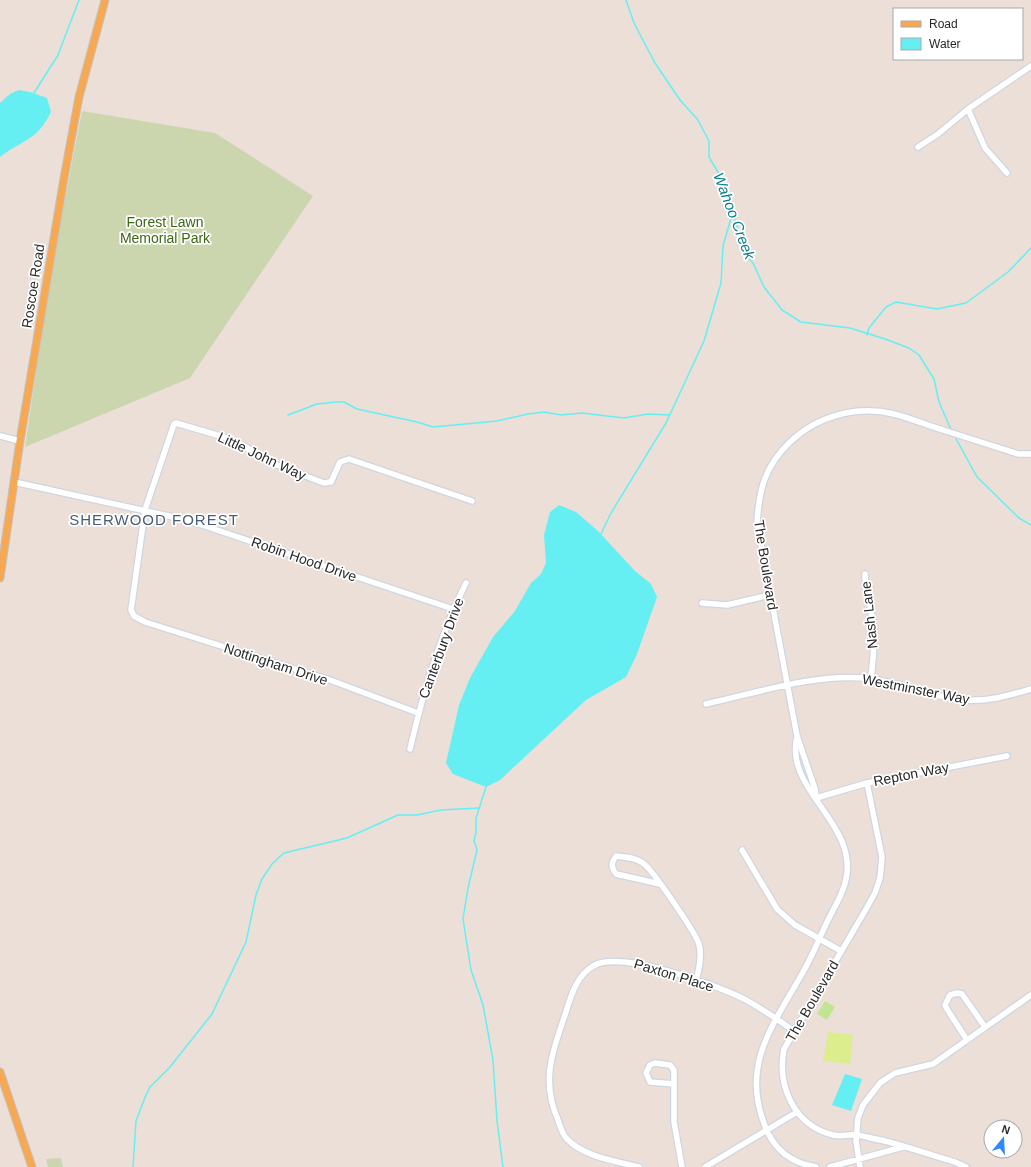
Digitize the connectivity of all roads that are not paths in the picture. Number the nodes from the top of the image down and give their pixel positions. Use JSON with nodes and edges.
{"nodes":[{"id":1,"x":105,"y":0,"type":"edge"},
{"id":2,"x":1031,"y":66,"type":"edge"},
{"id":3,"x":968,"y":110,"type":"junction"},
{"id":4,"x":918,"y":147,"type":"dead end"},
{"id":5,"x":1007,"y":173,"type":"dead end"},
{"id":6,"x":0,"y":436,"type":"edge"},
{"id":7,"x":20,"y":441,"type":"junction"},
{"id":8,"x":1031,"y":454,"type":"edge"},
{"id":9,"x":14,"y":482,"type":"junction"},
{"id":10,"x":472,"y":501,"type":"dead end"},
{"id":11,"x":145,"y":510,"type":"junction"},
{"id":12,"x":865,"y":574,"type":"dead end"},
{"id":13,"x":0,"y":578,"type":"edge"},
{"id":14,"x":466,"y":583,"type":"dead end"},
{"id":15,"x":770,"y":595,"type":"junction"},
{"id":16,"x":702,"y":603,"type":"dead end"},
{"id":17,"x":453,"y":610,"type":"junction"},
{"id":18,"x":871,"y":679,"type":"junction"},
{"id":19,"x":787,"y":686,"type":"junction"},
{"id":20,"x":1031,"y":689,"type":"edge"},
{"id":21,"x":706,"y":704,"type":"dead end"},
{"id":22,"x":418,"y":713,"type":"junction"},
{"id":23,"x":410,"y":749,"type":"dead end"},
{"id":24,"x":1007,"y":756,"type":"dead end"},
{"id":25,"x":867,"y":783,"type":"junction"},
{"id":26,"x":816,"y":798,"type":"junction"},
{"id":27,"x":742,"y":850,"type":"dead end"},
{"id":28,"x":660,"y":884,"type":"junction"},
{"id":29,"x":819,"y":939,"type":"junction"},
{"id":30,"x":841,"y":952,"type":"junction"},
{"id":31,"x":696,"y":981,"type":"junction"},
{"id":32,"x":1031,"y":995,"type":"edge"},
{"id":33,"x":777,"y":1019,"type":"junction"},
{"id":34,"x":985,"y":1027,"type":"junction"},
{"id":35,"x":794,"y":1031,"type":"junction"},
{"id":36,"x":967,"y":1040,"type":"junction"},
{"id":37,"x":0,"y":1072,"type":"edge"},
{"id":38,"x":674,"y":1084,"type":"junction"},
{"id":39,"x":797,"y":1112,"type":"junction"},
{"id":40,"x":766,"y":1130,"type":"junction"},
{"id":41,"x":857,"y":1135,"type":"junction"},
{"id":42,"x":904,"y":1147,"type":"junction"},
{"id":43,"x":858,"y":1159,"type":"junction"},
{"id":44,"x":32,"y":1167,"type":"edge"},
{"id":45,"x":639,"y":1167,"type":"edge"},
{"id":46,"x":682,"y":1167,"type":"edge"},
{"id":47,"x":705,"y":1167,"type":"edge"},
{"id":48,"x":816,"y":1167,"type":"edge"},
{"id":49,"x":830,"y":1167,"type":"edge"},
{"id":50,"x":860,"y":1167,"type":"edge"},
{"id":51,"x":966,"y":1167,"type":"edge"}],
"edges":[{"from":1,"to":7,"type":"main road","name":"Roscoe Road"},
{"from":2,"to":3,"type":"street"},
{"from":3,"to":4,"type":"street"},
{"from":3,"to":5,"type":"street"},
{"from":6,"to":7,"type":"street"},
{"from":7,"to":9,"type":"main road","name":"Roscoe Road"},
{"from":8,"to":15,"type":"street","name":"The Boulevard"},
{"from":9,"to":11,"type":"street","name":"Robin Hood Drive"},
{"from":9,"to":13,"type":"main road","name":"Roscoe Road"},
{"from":10,"to":11,"type":"street","name":"Little John Way"},
{"from":11,"to":17,"type":"street","name":"Robin Hood Drive"},
{"from":11,"to":22,"type":"street","name":"Nottingham Drive"},
{"from":12,"to":18,"type":"street","name":"Nash Lane"},
{"from":14,"to":17,"type":"street","name":"Canterbury Drive"},
{"from":15,"to":16,"type":"street"},
{"from":15,"to":19,"type":"street","name":"The Boulevard"},
{"from":17,"to":22,"type":"street","name":"Canterbury Drive"},
{"from":18,"to":19,"type":"street","name":"Westminster Way"},
{"from":18,"to":20,"type":"street","name":"Westminster Way"},
{"from":19,"to":21,"type":"street","name":"Westminster Way"},
{"from":19,"to":26,"type":"street","name":"The Boulevard"},
{"from":22,"to":23,"type":"street","name":"Canterbury Drive"},
{"from":24,"to":25,"type":"street","name":"Repton Way"},
{"from":25,"to":26,"type":"street","name":"Repton Way"},
{"from":25,"to":30,"type":"street","name":"The Boulevard"},
{"from":26,"to":29,"type":"street","name":"The Boulevard"},
{"from":27,"to":29,"type":"street"},
{"from":28,"to":28,"type":"street"},
{"from":28,"to":31,"type":"street"},
{"from":29,"to":30,"type":"street"},
{"from":29,"to":33,"type":"street","name":"The Boulevard"},
{"from":30,"to":35,"type":"street","name":"The Boulevard"},
{"from":31,"to":33,"type":"street","name":"Paxton Place"},
{"from":31,"to":45,"type":"street","name":"Paxton Place"},
{"from":32,"to":34,"type":"street"},
{"from":33,"to":35,"type":"street","name":"Paxton Place"},
{"from":33,"to":40,"type":"street","name":"The Boulevard"},
{"from":34,"to":36,"type":"street"},
{"from":34,"to":36,"type":"street"},
{"from":35,"to":39,"type":"street","name":"The Boulevard"},
{"from":36,"to":41,"type":"street"},
{"from":37,"to":44,"type":"main road"},
{"from":38,"to":38,"type":"street"},
{"from":38,"to":46,"type":"street"},
{"from":39,"to":40,"type":"street"},
{"from":39,"to":41,"type":"street","name":"The Boulevard"},
{"from":40,"to":47,"type":"street"},
{"from":40,"to":48,"type":"street","name":"The Boulevard"},
{"from":41,"to":42,"type":"street","name":"The Boulevard"},
{"from":41,"to":43,"type":"street"},
{"from":42,"to":43,"type":"street"},
{"from":42,"to":51,"type":"street","name":"The Boulevard"},
{"from":43,"to":49,"type":"street"},
{"from":43,"to":50,"type":"street"}]}
